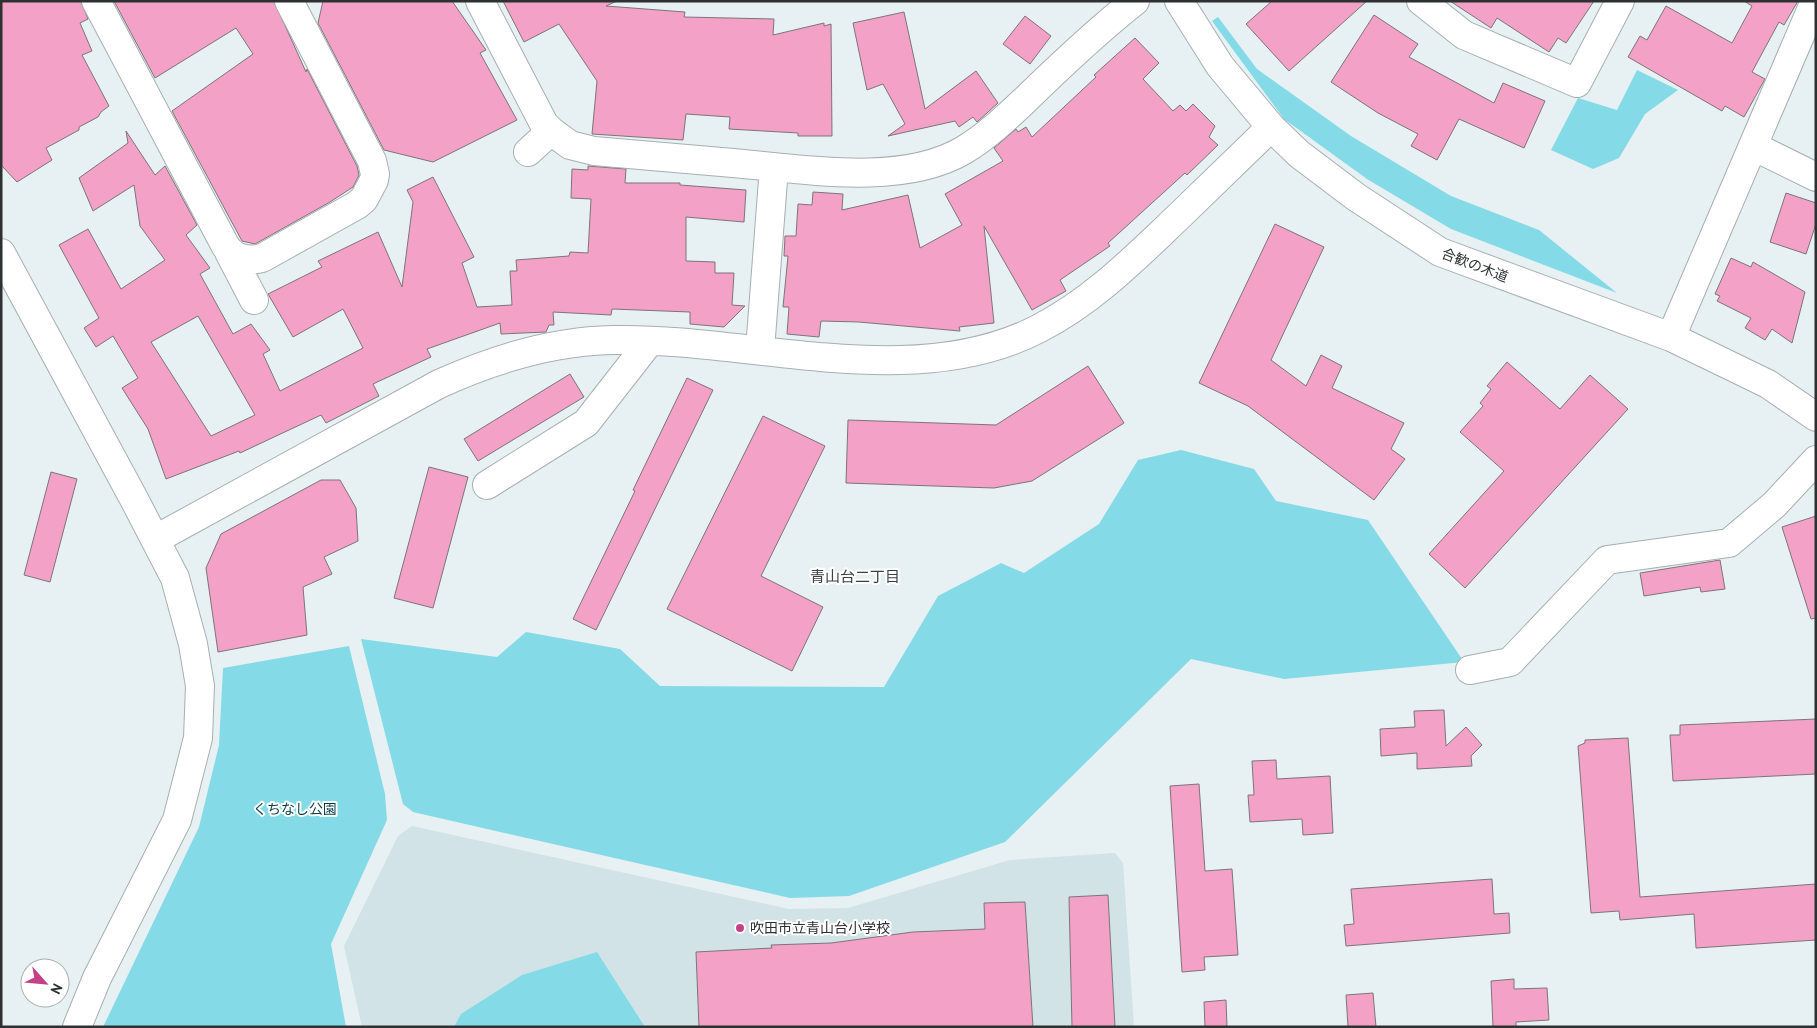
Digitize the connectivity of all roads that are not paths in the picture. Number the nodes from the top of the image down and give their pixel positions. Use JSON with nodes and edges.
{"nodes":[{"id":1,"x":96,"y":1,"type":"edge"},
{"id":2,"x":289,"y":1,"type":"edge"},
{"id":3,"x":480,"y":1,"type":"edge"},
{"id":4,"x":1135,"y":1,"type":"edge"},
{"id":5,"x":1179,"y":1,"type":"edge"},
{"id":6,"x":1421,"y":1,"type":"edge"},
{"id":7,"x":1620,"y":1,"type":"edge"},
{"id":8,"x":1815,"y":1,"type":"edge"},
{"id":9,"x":1271,"y":127,"type":"junction"},
{"id":10,"x":550,"y":132,"type":"junction"},
{"id":11,"x":1753,"y":146,"type":"junction"},
{"id":12,"x":528,"y":152,"type":"dead end"},
{"id":13,"x":774,"y":167,"type":"junction"},
{"id":14,"x":1816,"y":177,"type":"edge"},
{"id":15,"x":229,"y":252,"type":"junction"},
{"id":16,"x":1,"y":253,"type":"edge"},
{"id":17,"x":254,"y":300,"type":"dead end"},
{"id":18,"x":1671,"y":337,"type":"junction"},
{"id":19,"x":650,"y":341,"type":"junction"},
{"id":20,"x":760,"y":350,"type":"junction"},
{"id":21,"x":1816,"y":417,"type":"edge"},
{"id":22,"x":1816,"y":460,"type":"edge"},
{"id":23,"x":487,"y":485,"type":"dead end"},
{"id":24,"x":156,"y":540,"type":"junction"},
{"id":25,"x":1470,"y":670,"type":"dead end"},
{"id":26,"x":77,"y":1027,"type":"edge"}],
"edges":[{"from":1,"to":15,"type":"street"},
{"from":2,"to":15,"type":"street"},
{"from":3,"to":10,"type":"street"},
{"from":4,"to":13,"type":"street"},
{"from":5,"to":9,"type":"street","name":"合歓の木道"},
{"from":6,"to":7,"type":"street"},
{"from":8,"to":11,"type":"street"},
{"from":9,"to":18,"type":"street","name":"合歓の木道"},
{"from":9,"to":20,"type":"street"},
{"from":10,"to":12,"type":"street"},
{"from":10,"to":13,"type":"street"},
{"from":11,"to":14,"type":"street"},
{"from":11,"to":18,"type":"street"},
{"from":13,"to":20,"type":"street"},
{"from":15,"to":17,"type":"street"},
{"from":16,"to":24,"type":"street"},
{"from":18,"to":21,"type":"street","name":"合歓の木道"},
{"from":19,"to":20,"type":"street"},
{"from":19,"to":23,"type":"street"},
{"from":19,"to":24,"type":"street"},
{"from":22,"to":25,"type":"street"},
{"from":24,"to":26,"type":"street"}]}
